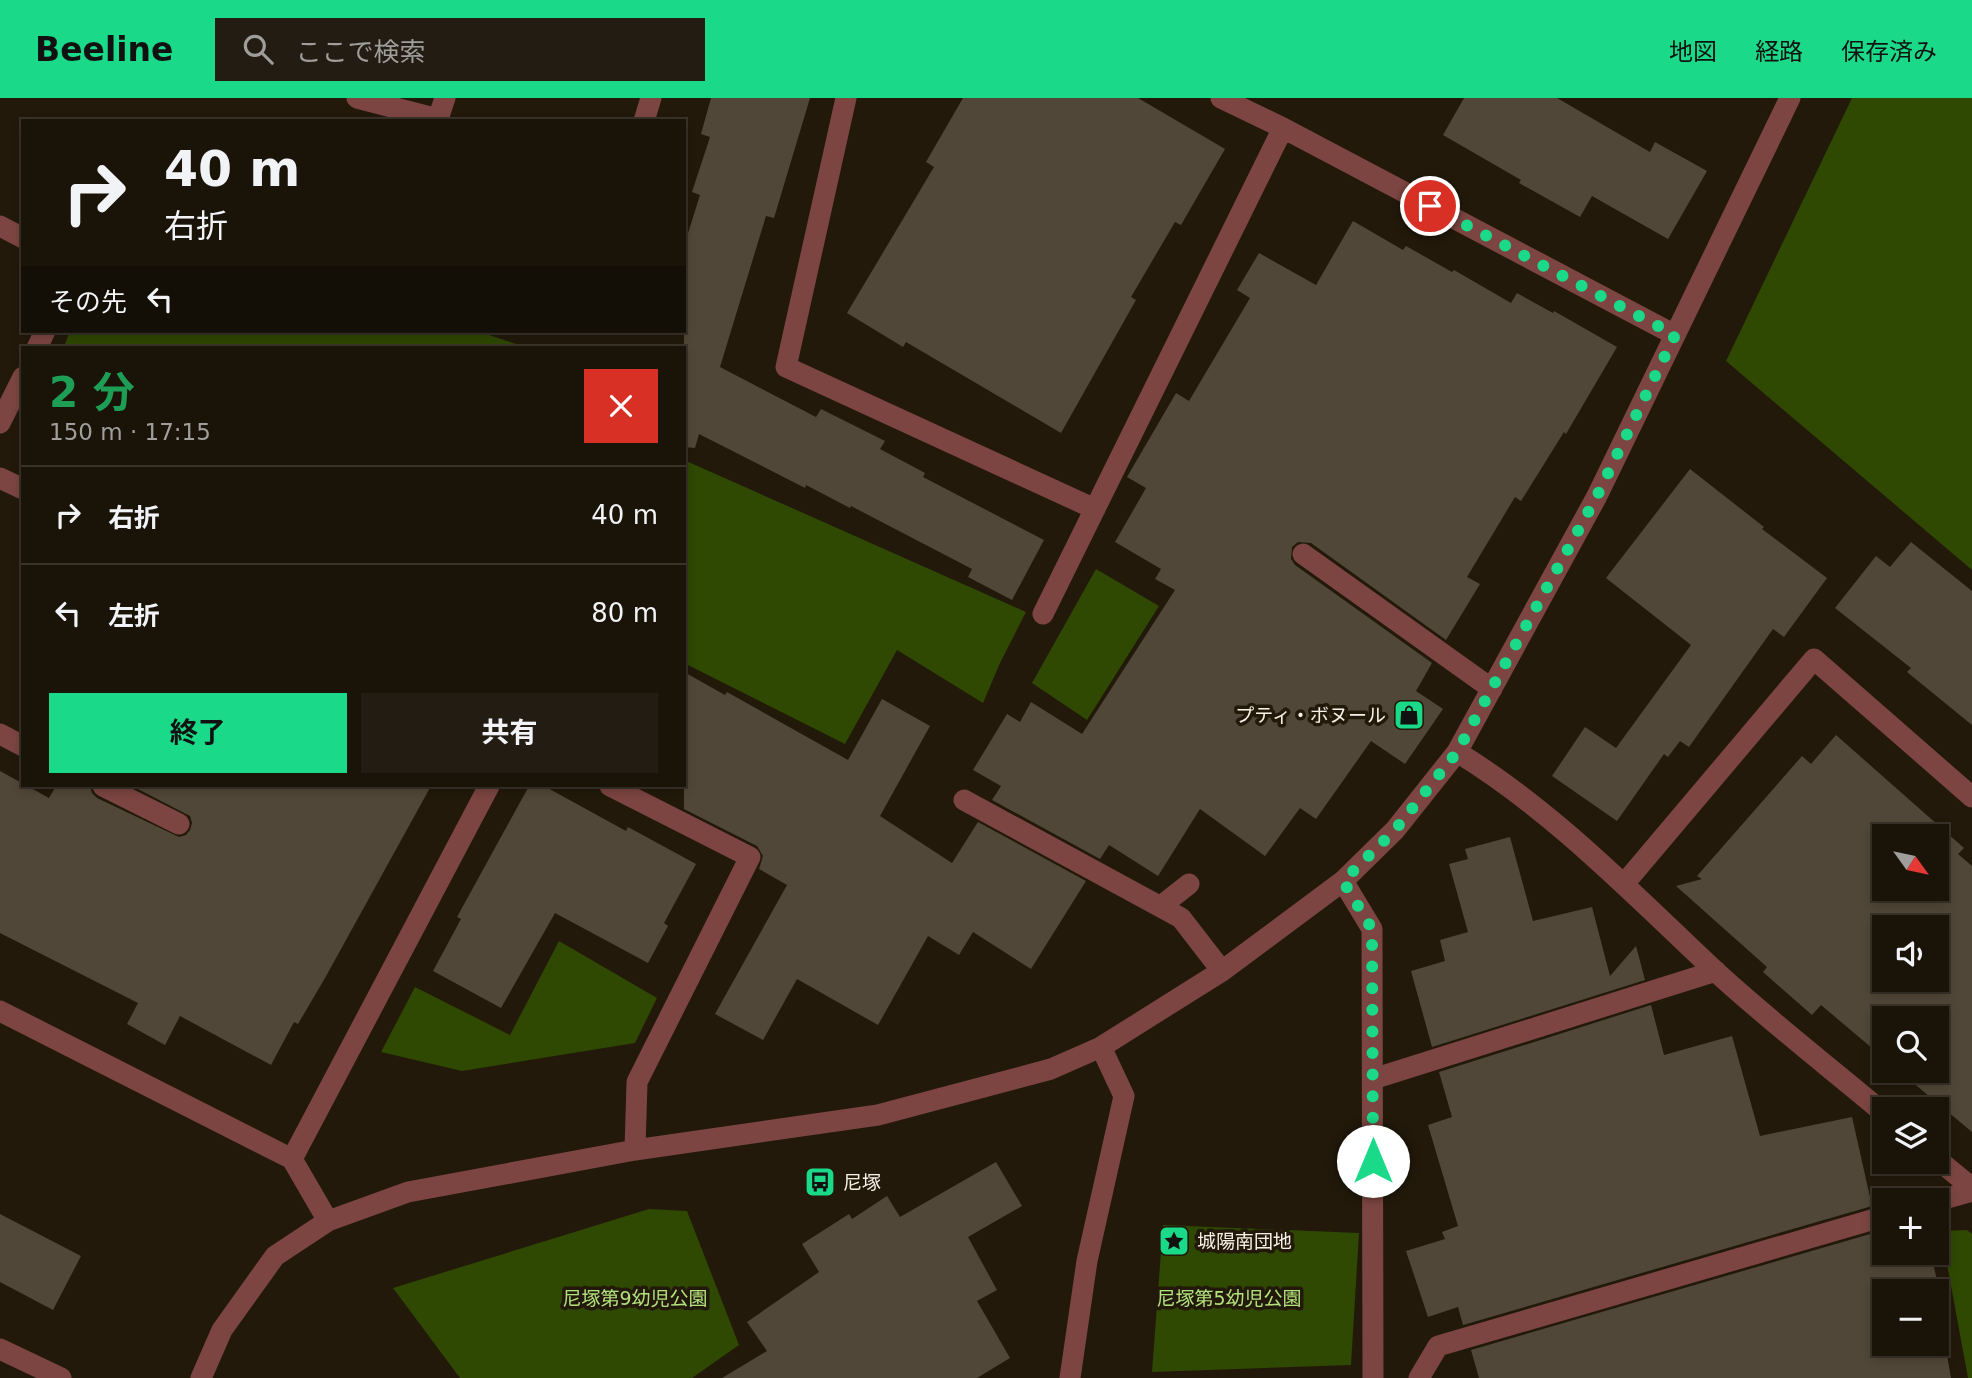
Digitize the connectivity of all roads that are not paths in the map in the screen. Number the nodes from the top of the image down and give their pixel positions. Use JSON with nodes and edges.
{"nodes":[{"id":1,"x":357,"y":98,"type":"edge"},
{"id":2,"x":445,"y":98,"type":"edge"},
{"id":3,"x":651,"y":98,"type":"edge"},
{"id":4,"x":846,"y":98,"type":"edge"},
{"id":5,"x":1220,"y":98,"type":"edge"},
{"id":6,"x":1790,"y":98,"type":"edge"},
{"id":7,"x":393,"y":114,"type":"edge"},
{"id":8,"x":645,"y":119,"type":"edge"},
{"id":9,"x":1283,"y":128,"type":"junction"},
{"id":10,"x":0,"y":226,"type":"edge"},
{"id":11,"x":21,"y":237,"type":"edge"},
{"id":12,"x":1675,"y":335,"type":"junction"},
{"id":13,"x":21,"y":381,"type":"edge"},
{"id":14,"x":0,"y":423,"type":"edge"},
{"id":15,"x":0,"y":478,"type":"edge"},
{"id":16,"x":21,"y":488,"type":"edge"},
{"id":17,"x":1095,"y":509,"type":"junction"},
{"id":18,"x":1303,"y":554,"type":"dead end"},
{"id":19,"x":1043,"y":614,"type":"dead end"},
{"id":20,"x":1492,"y":689,"type":"junction"},
{"id":21,"x":0,"y":734,"type":"edge"},
{"id":22,"x":21,"y":745,"type":"edge"},
{"id":23,"x":1457,"y":752,"type":"junction"},
{"id":24,"x":105,"y":787,"type":"edge"},
{"id":25,"x":488,"y":787,"type":"edge"},
{"id":26,"x":612,"y":787,"type":"edge"},
{"id":27,"x":1972,"y":797,"type":"edge"},
{"id":28,"x":964,"y":800,"type":"dead end"},
{"id":29,"x":179,"y":824,"type":"dead end"},
{"id":30,"x":1343,"y":881,"type":"junction"},
{"id":31,"x":1189,"y":884,"type":"dead end"},
{"id":32,"x":1624,"y":884,"type":"junction"},
{"id":33,"x":1161,"y":906,"type":"junction"},
{"id":34,"x":1222,"y":971,"type":"junction"},
{"id":35,"x":1716,"y":971,"type":"junction"},
{"id":36,"x":0,"y":1011,"type":"edge"},
{"id":37,"x":1101,"y":1047,"type":"junction"},
{"id":38,"x":1373,"y":1079,"type":"junction"},
{"id":39,"x":1872,"y":1103,"type":"edge"},
{"id":40,"x":635,"y":1150,"type":"junction"},
{"id":41,"x":292,"y":1159,"type":"junction"},
{"id":42,"x":1949,"y":1169,"type":"edge"},
{"id":43,"x":1972,"y":1189,"type":"edge"},
{"id":44,"x":1949,"y":1197,"type":"edge"},
{"id":45,"x":328,"y":1220,"type":"junction"},
{"id":46,"x":1872,"y":1220,"type":"edge"},
{"id":47,"x":0,"y":1349,"type":"edge"},
{"id":48,"x":61,"y":1378,"type":"edge"},
{"id":49,"x":201,"y":1378,"type":"edge"},
{"id":50,"x":1070,"y":1378,"type":"edge"},
{"id":51,"x":1373,"y":1378,"type":"edge"},
{"id":52,"x":1419,"y":1378,"type":"edge"}],
"edges":[{"from":1,"to":7,"type":"street"},
{"from":2,"to":7,"type":"street"},
{"from":3,"to":8,"type":"street"},
{"from":4,"to":17,"type":"street"},
{"from":5,"to":9,"type":"street"},
{"from":6,"to":12,"type":"street"},
{"from":9,"to":12,"type":"street"},
{"from":9,"to":17,"type":"street"},
{"from":10,"to":11,"type":"street"},
{"from":12,"to":20,"type":"street"},
{"from":13,"to":14,"type":"street"},
{"from":15,"to":16,"type":"street"},
{"from":17,"to":19,"type":"street"},
{"from":18,"to":20,"type":"street"},
{"from":20,"to":23,"type":"street"},
{"from":21,"to":22,"type":"street"},
{"from":23,"to":30,"type":"street"},
{"from":23,"to":32,"type":"street"},
{"from":24,"to":29,"type":"street"},
{"from":25,"to":41,"type":"street"},
{"from":26,"to":40,"type":"street"},
{"from":27,"to":32,"type":"street"},
{"from":28,"to":33,"type":"street"},
{"from":30,"to":34,"type":"street"},
{"from":30,"to":38,"type":"street"},
{"from":31,"to":33,"type":"street"},
{"from":32,"to":35,"type":"street"},
{"from":33,"to":34,"type":"street"},
{"from":34,"to":37,"type":"street"},
{"from":35,"to":38,"type":"street"},
{"from":35,"to":39,"type":"street"},
{"from":36,"to":41,"type":"street"},
{"from":37,"to":40,"type":"street"},
{"from":37,"to":50,"type":"street"},
{"from":38,"to":51,"type":"street"},
{"from":40,"to":45,"type":"street"},
{"from":41,"to":45,"type":"street"},
{"from":42,"to":43,"type":"street"},
{"from":43,"to":44,"type":"street"},
{"from":45,"to":49,"type":"street"},
{"from":46,"to":52,"type":"street"},
{"from":47,"to":48,"type":"street"}]}
